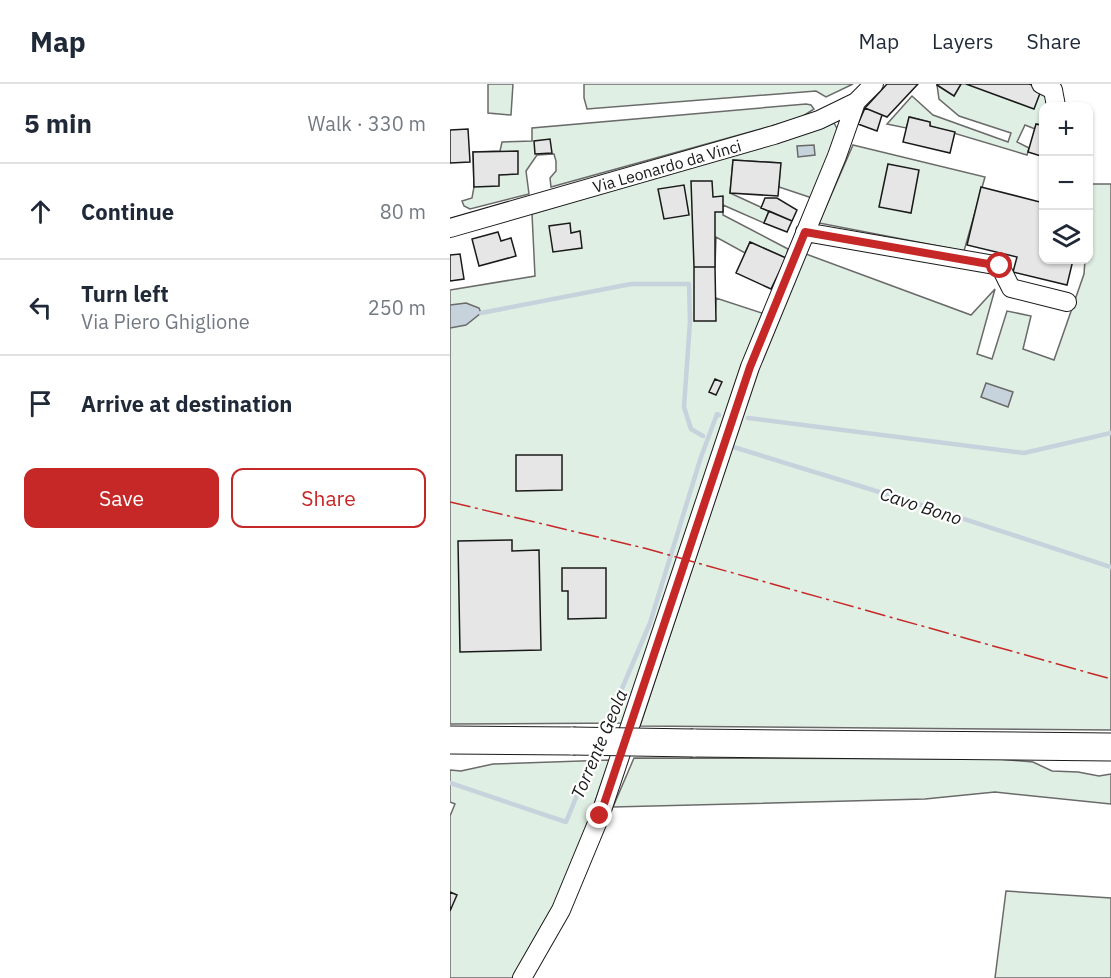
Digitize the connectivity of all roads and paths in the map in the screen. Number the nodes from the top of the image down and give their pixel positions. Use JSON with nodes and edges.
{"nodes":[{"id":1,"x":874,"y":84,"type":"edge"},
{"id":2,"x":1041,"y":84,"type":"edge"},
{"id":3,"x":856,"y":102,"type":"junction"},
{"id":4,"x":1055,"y":102,"type":"edge"},
{"id":5,"x":450,"y":228,"type":"edge"},
{"id":6,"x":805,"y":232,"type":"junction"},
{"id":7,"x":1067,"y":302,"type":"dead end"},
{"id":8,"x":450,"y":740,"type":"edge"},
{"id":9,"x":1111,"y":747,"type":"edge"},
{"id":10,"x":522,"y":978,"type":"edge"}],
"edges":[{"from":1,"to":3,"type":"street","name":"Via Leonardo da Vinci"},
{"from":2,"to":4,"type":"street"},
{"from":3,"to":5,"type":"street","name":"Via Leonardo da Vinci"},
{"from":3,"to":6,"type":"street"},
{"from":6,"to":7,"type":"street"},
{"from":6,"to":10,"type":"street"},
{"from":8,"to":9,"type":"highway","bridge":true}]}
